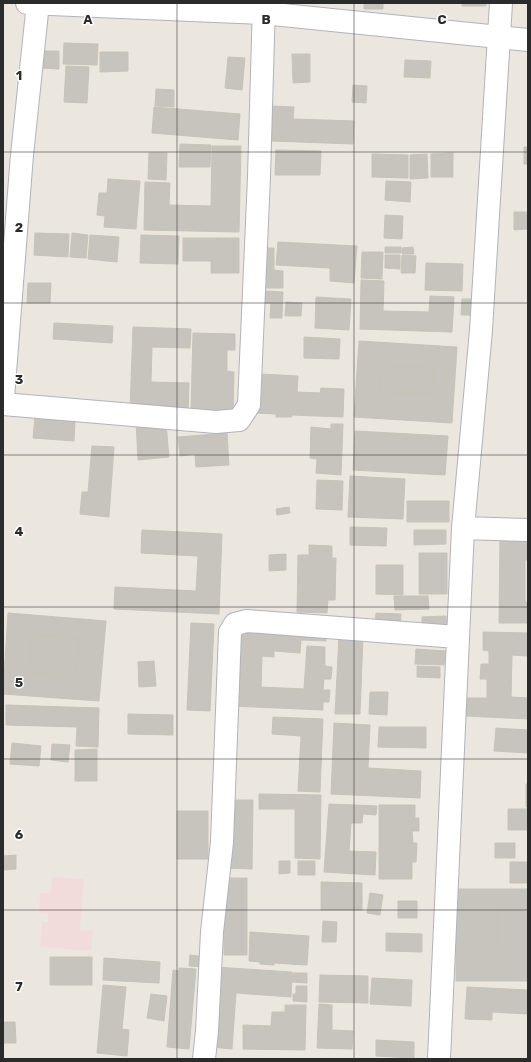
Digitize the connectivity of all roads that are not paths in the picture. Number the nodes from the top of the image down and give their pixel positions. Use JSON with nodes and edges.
{"nodes":[{"id":1,"x":34,"y":3,"type":"edge"},
{"id":2,"x":501,"y":3,"type":"edge"},
{"id":3,"x":263,"y":8,"type":"edge"},
{"id":4,"x":498,"y":38,"type":"junction"},
{"id":5,"x":528,"y":40,"type":"edge"},
{"id":6,"x":7,"y":305,"type":"edge"},
{"id":7,"x":3,"y":398,"type":"edge"},
{"id":8,"x":3,"y":404,"type":"edge"},
{"id":9,"x":463,"y":528,"type":"junction"},
{"id":10,"x":528,"y":530,"type":"edge"},
{"id":11,"x":457,"y":637,"type":"junction"},
{"id":12,"x":204,"y":1059,"type":"edge"},
{"id":13,"x":439,"y":1059,"type":"edge"}],
"edges":[{"from":1,"to":3,"type":"street"},
{"from":1,"to":6,"type":"street"},
{"from":2,"to":4,"type":"street"},
{"from":3,"to":4,"type":"street"},
{"from":3,"to":8,"type":"street"},
{"from":4,"to":5,"type":"street"},
{"from":4,"to":9,"type":"street"},
{"from":6,"to":7,"type":"street"},
{"from":9,"to":10,"type":"street"},
{"from":9,"to":11,"type":"street"},
{"from":11,"to":12,"type":"street"},
{"from":11,"to":13,"type":"street"}]}
